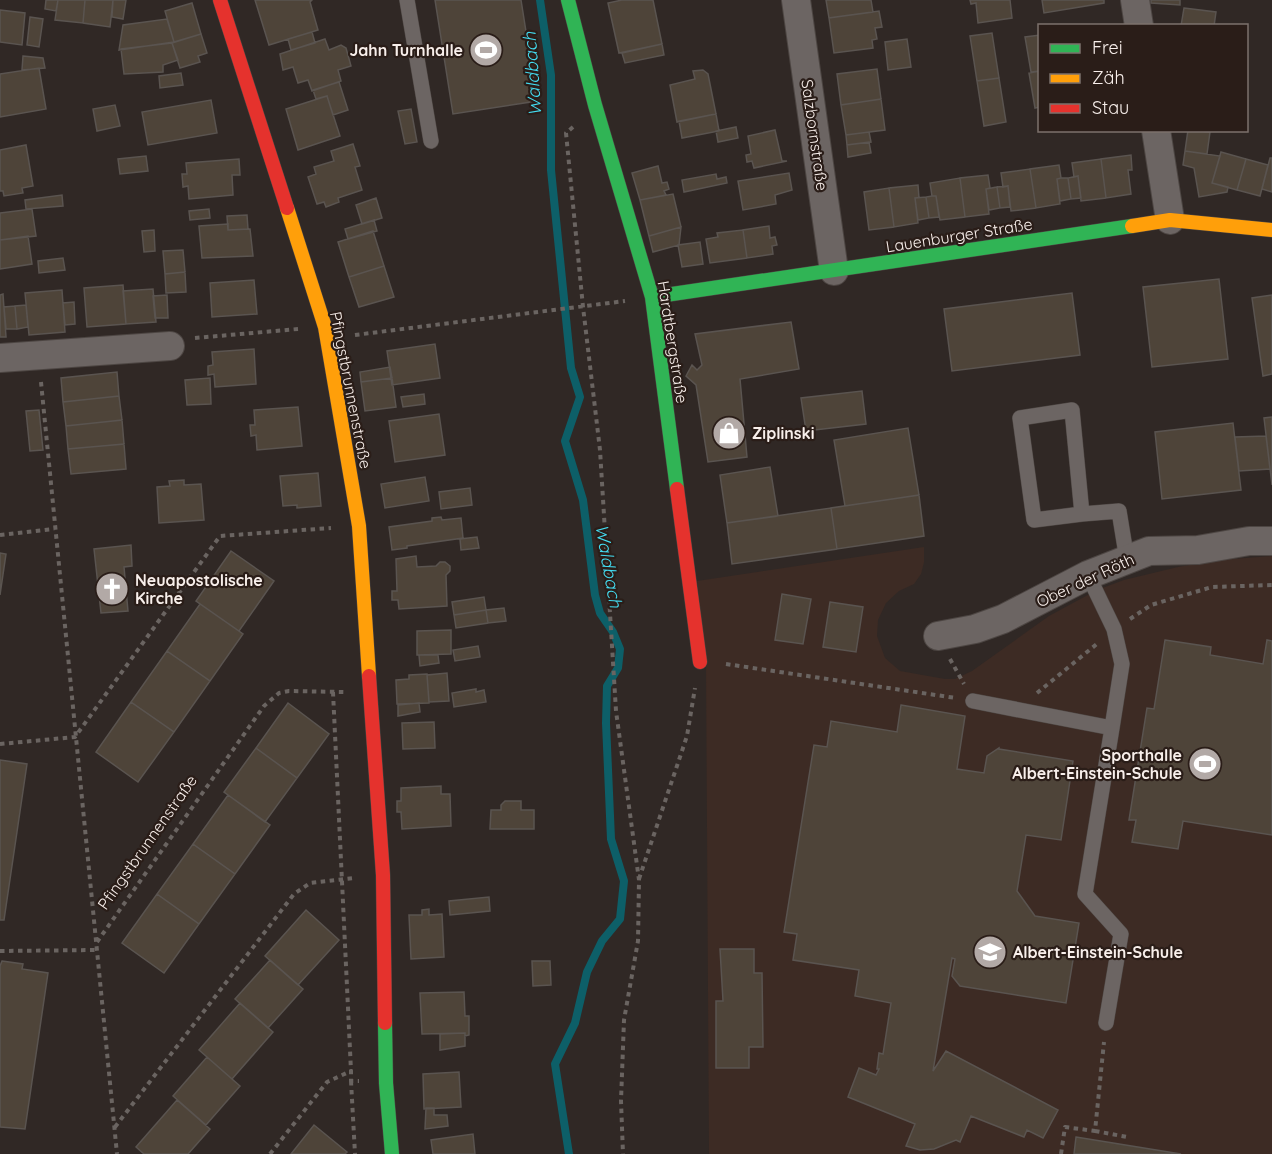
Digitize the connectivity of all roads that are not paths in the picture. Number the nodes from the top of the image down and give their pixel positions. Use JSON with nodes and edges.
{"nodes":[{"id":1,"x":220,"y":0,"type":"edge"},
{"id":2,"x":407,"y":0,"type":"edge"},
{"id":3,"x":568,"y":0,"type":"edge"},
{"id":4,"x":796,"y":0,"type":"edge"},
{"id":5,"x":1135,"y":0,"type":"edge"},
{"id":6,"x":1139,"y":24,"type":"edge"},
{"id":7,"x":1156,"y":132,"type":"edge"},
{"id":8,"x":431,"y":141,"type":"dead end"},
{"id":9,"x":1170,"y":220,"type":"junction"},
{"id":10,"x":1272,"y":230,"type":"edge"},
{"id":11,"x":834,"y":271,"type":"junction"},
{"id":12,"x":652,"y":297,"type":"junction"},
{"id":13,"x":170,"y":346,"type":"road end"},
{"id":14,"x":0,"y":358,"type":"edge"},
{"id":15,"x":1082,"y":514,"type":"junction"},
{"id":16,"x":1272,"y":541,"type":"edge"},
{"id":17,"x":1127,"y":560,"type":"junction"},
{"id":18,"x":1089,"y":575,"type":"junction"},
{"id":19,"x":938,"y":636,"type":"road end"},
{"id":20,"x":699,"y":662,"type":"road end"},
{"id":21,"x":974,"y":701,"type":"road end"},
{"id":22,"x":1112,"y":728,"type":"junction"},
{"id":23,"x":1106,"y":1023,"type":"road end"},
{"id":24,"x":392,"y":1154,"type":"edge"}],
"edges":[{"from":1,"to":24,"type":"street","name":"Pfingstbrunnenstraße"},
{"from":2,"to":8,"type":"lane"},
{"from":3,"to":12,"type":"street","name":"Hardtbergstraße"},
{"from":4,"to":11,"type":"street","name":"Salzbornstraße"},
{"from":5,"to":6,"type":"street"},
{"from":7,"to":9,"type":"street"},
{"from":9,"to":10,"type":"street","name":"Lauenburger Straße"},
{"from":9,"to":11,"type":"street","name":"Lauenburger Straße"},
{"from":11,"to":12,"type":"street","name":"Lauenburger Straße"},
{"from":12,"to":20,"type":"street","name":"Hardtbergstraße"},
{"from":13,"to":14,"type":"street"},
{"from":15,"to":15,"type":"lane"},
{"from":15,"to":17,"type":"lane"},
{"from":16,"to":17,"type":"street","name":"Ober der Röth"},
{"from":17,"to":18,"type":"street","name":"Ober der Röth"},
{"from":18,"to":19,"type":"street","name":"Ober der Röth"},
{"from":18,"to":22,"type":"lane"},
{"from":21,"to":22,"type":"lane"},
{"from":22,"to":23,"type":"lane"}]}
